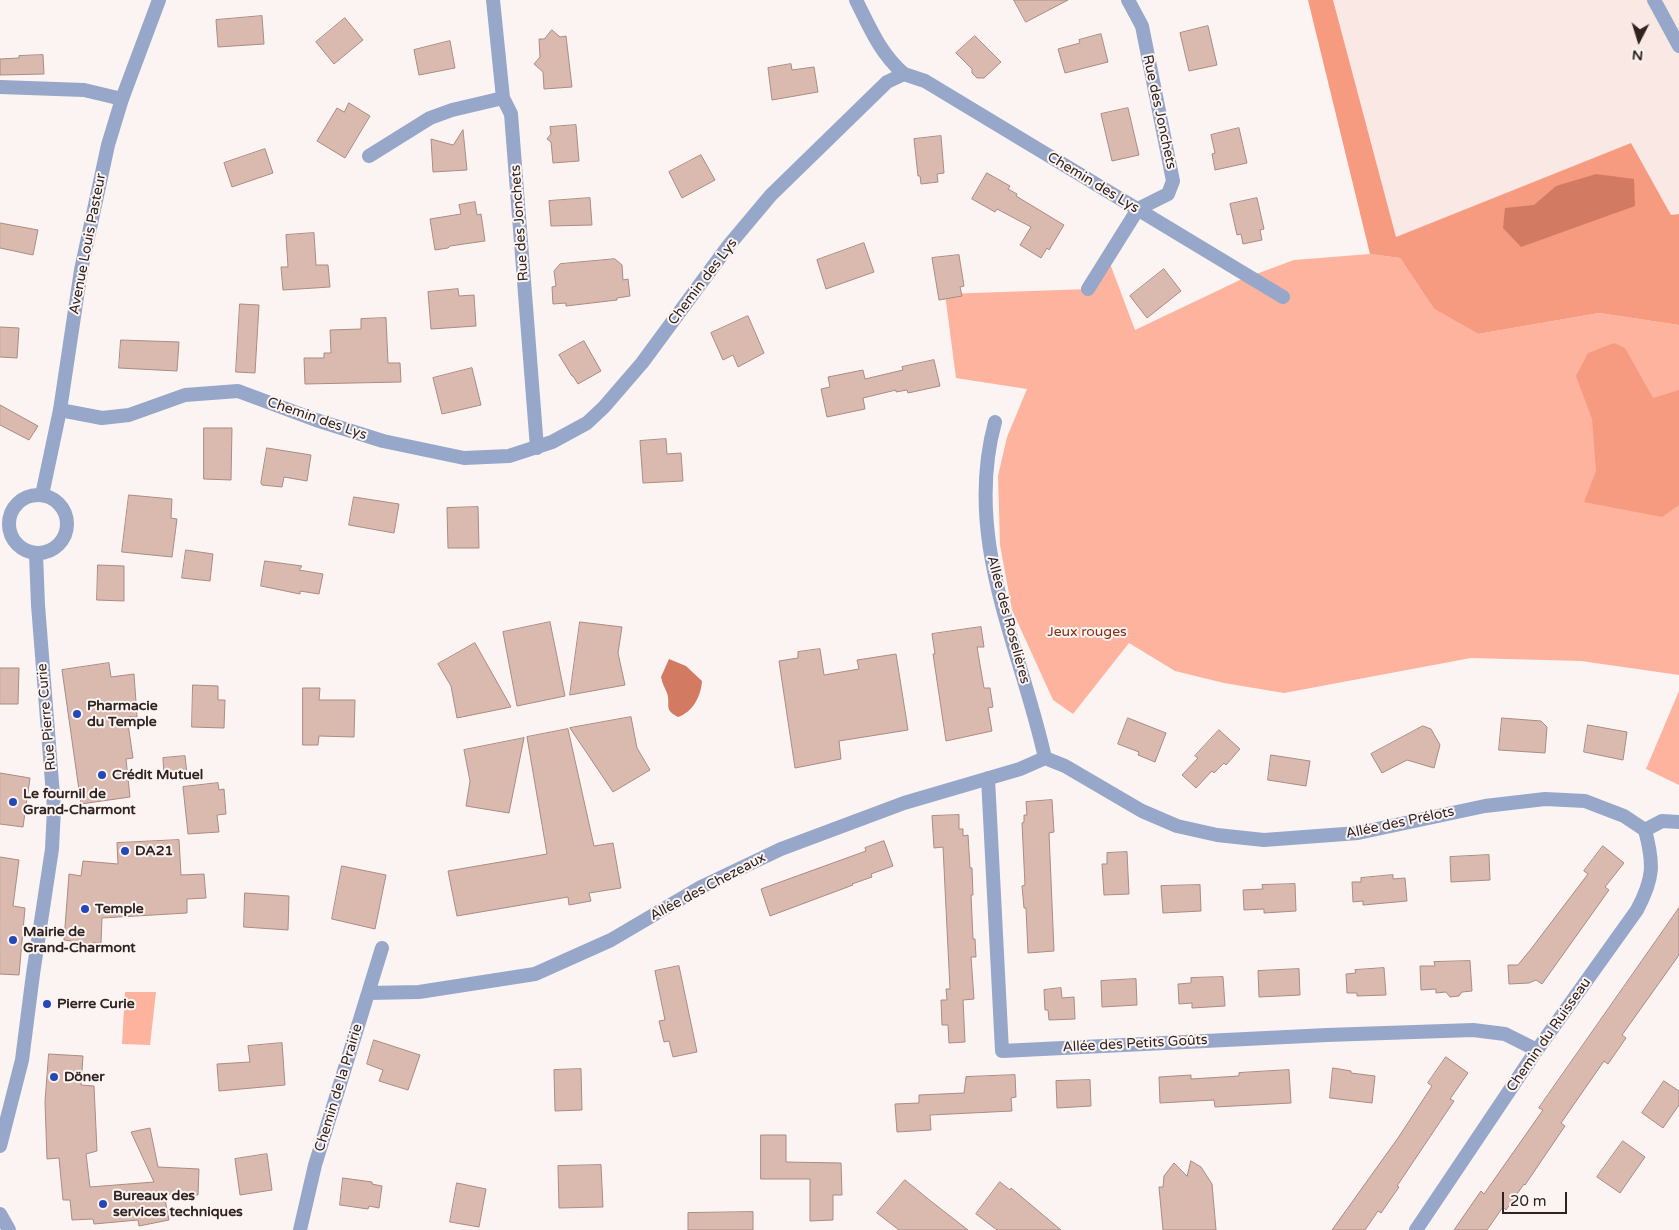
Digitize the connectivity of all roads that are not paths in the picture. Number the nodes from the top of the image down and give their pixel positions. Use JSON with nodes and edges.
{"nodes":[{"id":1,"x":159,"y":0,"type":"edge"},
{"id":2,"x":493,"y":0,"type":"edge"},
{"id":3,"x":856,"y":0,"type":"edge"},
{"id":4,"x":1128,"y":0,"type":"edge"},
{"id":5,"x":1654,"y":0,"type":"edge"},
{"id":6,"x":1679,"y":46,"type":"edge"},
{"id":7,"x":904,"y":74,"type":"junction"},
{"id":8,"x":0,"y":87,"type":"edge"},
{"id":9,"x":503,"y":98,"type":"junction"},
{"id":10,"x":122,"y":99,"type":"junction"},
{"id":11,"x":370,"y":156,"type":"dead end"},
{"id":12,"x":1138,"y":209,"type":"junction"},
{"id":13,"x":1088,"y":289,"type":"dead end"},
{"id":14,"x":1283,"y":297,"type":"dead end"},
{"id":15,"x":60,"y":410,"type":"junction"},
{"id":16,"x":995,"y":422,"type":"dead end"},
{"id":17,"x":537,"y":448,"type":"junction"},
{"id":18,"x":42,"y":495,"type":"junction"},
{"id":19,"x":4,"y":518,"type":"edge"},
{"id":20,"x":36,"y":554,"type":"junction"},
{"id":21,"x":1045,"y":758,"type":"junction"},
{"id":22,"x":988,"y":778,"type":"junction"},
{"id":23,"x":1679,"y":822,"type":"edge"},
{"id":24,"x":1645,"y":830,"type":"junction"},
{"id":25,"x":382,"y":948,"type":"dead end"},
{"id":26,"x":368,"y":993,"type":"junction"},
{"id":27,"x":1537,"y":1050,"type":"junction"},
{"id":28,"x":0,"y":1146,"type":"edge"},
{"id":29,"x":0,"y":1214,"type":"edge"},
{"id":30,"x":9,"y":1230,"type":"edge"},
{"id":31,"x":300,"y":1230,"type":"edge"},
{"id":32,"x":1416,"y":1230,"type":"edge"}],
"edges":[{"from":1,"to":10,"type":"street","name":"Avenue Louis Pasteur"},
{"from":2,"to":9,"type":"street","name":"Rue des Jonchets"},
{"from":3,"to":7,"type":"street"},
{"from":4,"to":12,"type":"street","name":"Rue des Jonchets"},
{"from":5,"to":6,"type":"street"},
{"from":7,"to":12,"type":"street","name":"Chemin des Lys"},
{"from":7,"to":17,"type":"street","name":"Chemin des Lys"},
{"from":8,"to":10,"type":"street"},
{"from":9,"to":11,"type":"street"},
{"from":9,"to":17,"type":"street","name":"Rue des Jonchets"},
{"from":10,"to":15,"type":"street","name":"Avenue Louis Pasteur"},
{"from":12,"to":13,"type":"street"},
{"from":12,"to":14,"type":"street","name":"Chemin des Lys"},
{"from":15,"to":17,"type":"street","name":"Chemin des Lys"},
{"from":15,"to":18,"type":"street","name":"Avenue Louis Pasteur"},
{"from":16,"to":21,"type":"street","name":"Allée des Roselières"},
{"from":18,"to":19,"type":"street"},
{"from":18,"to":20,"type":"street"},
{"from":19,"to":20,"type":"street"},
{"from":20,"to":28,"type":"street","name":"Rue Pierre Curie"},
{"from":21,"to":22,"type":"street","name":"Allée des Chezeaux"},
{"from":21,"to":24,"type":"street","name":"Allée des Prélots"},
{"from":22,"to":26,"type":"street","name":"Allée des Chezeaux"},
{"from":22,"to":27,"type":"street","name":"Allée des Petits Goûts"},
{"from":23,"to":24,"type":"street"},
{"from":24,"to":27,"type":"street","name":"Chemin du Ruisseau"},
{"from":25,"to":26,"type":"street","name":"Chemin de la Prairie"},
{"from":26,"to":31,"type":"street","name":"Chemin de la Prairie"},
{"from":27,"to":32,"type":"street","name":"Chemin du Ruisseau"},
{"from":29,"to":30,"type":"street"}]}
